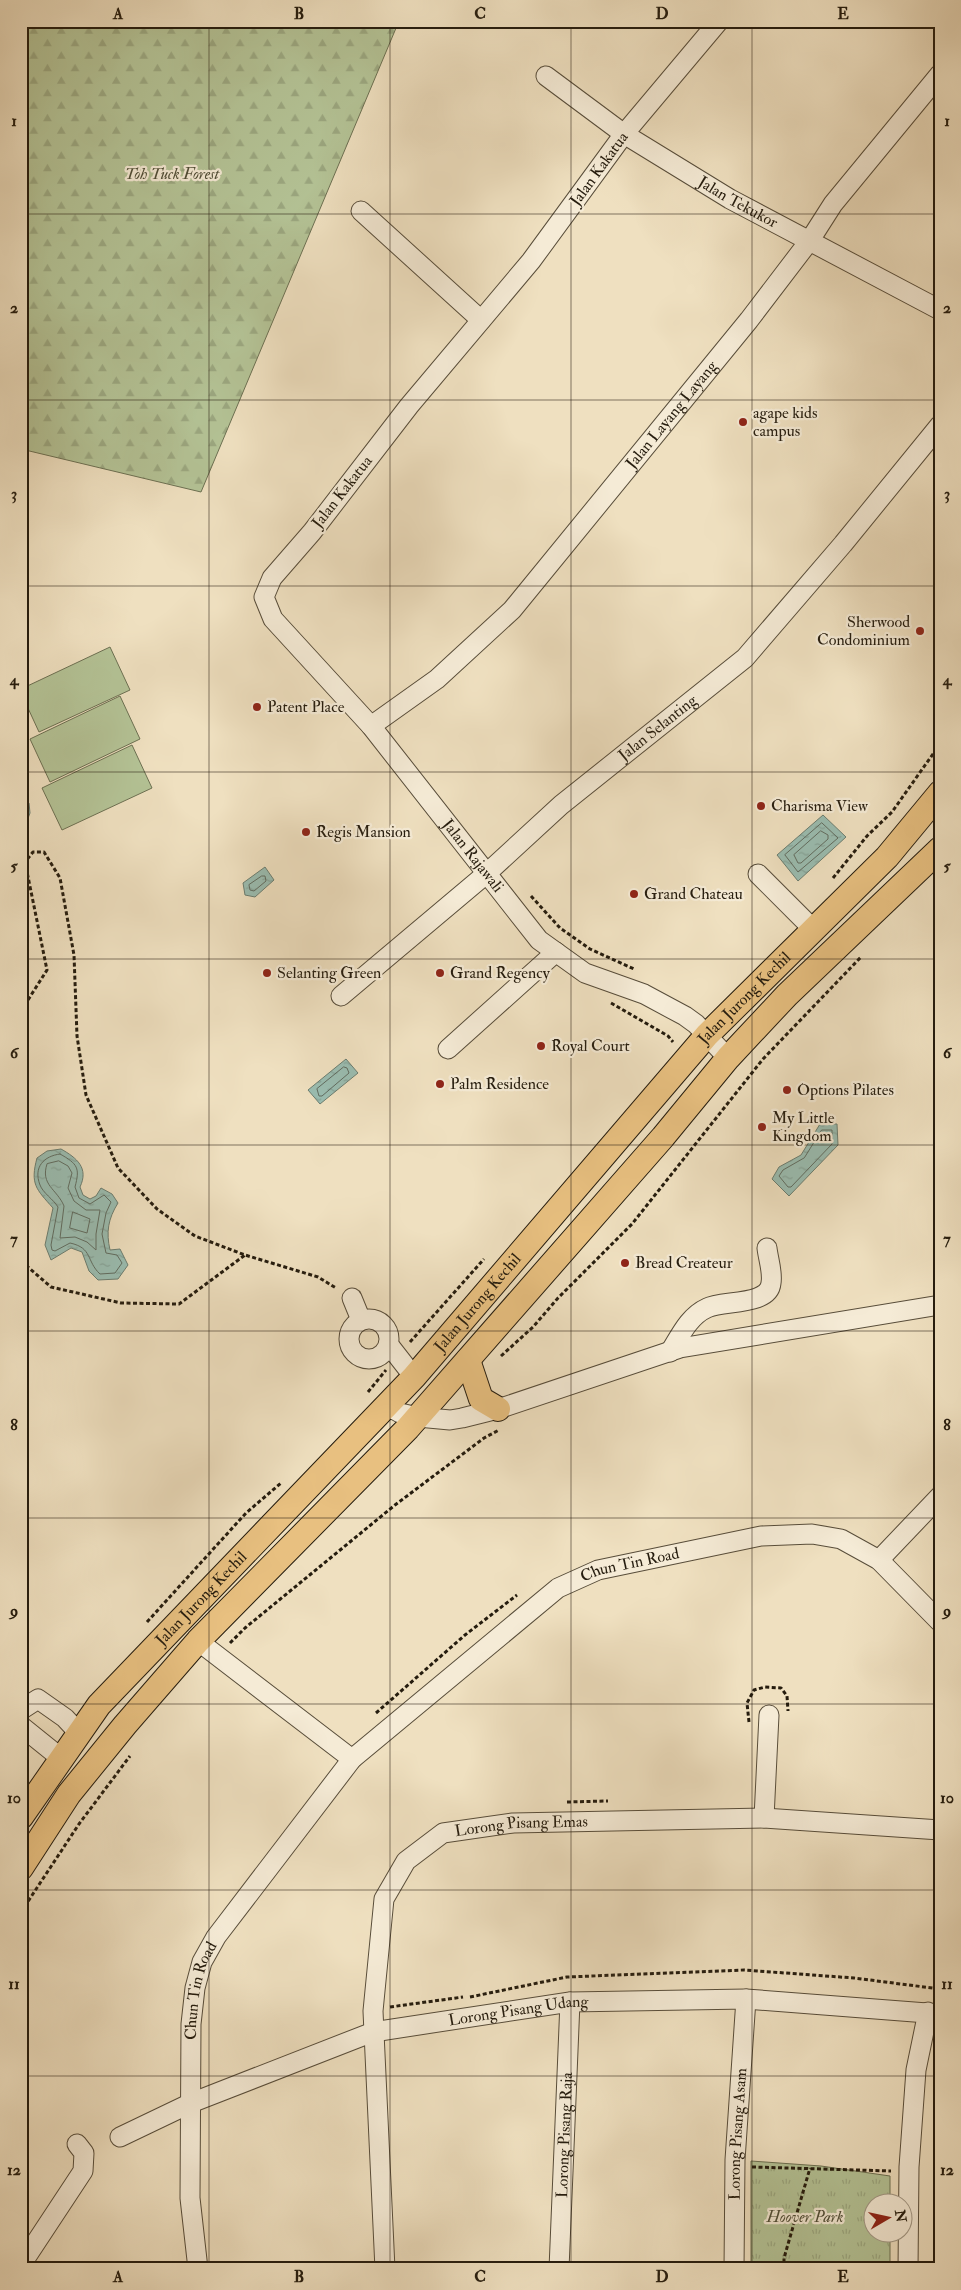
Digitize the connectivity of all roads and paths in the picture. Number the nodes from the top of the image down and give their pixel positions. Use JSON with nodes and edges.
{"nodes":[{"id":1,"x":719,"y":21,"type":"edge"},
{"id":2,"x":940,"y":74,"type":"edge"},
{"id":3,"x":546,"y":76,"type":"dead end"},
{"id":4,"x":624,"y":134,"type":"junction"},
{"id":5,"x":361,"y":212,"type":"dead end"},
{"id":6,"x":810,"y":240,"type":"junction"},
{"id":7,"x":940,"y":310,"type":"edge"},
{"id":8,"x":481,"y":320,"type":"junction"},
{"id":9,"x":940,"y":425,"type":"edge"},
{"id":10,"x":264,"y":597,"type":"joint"},
{"id":11,"x":371,"y":726,"type":"junction"},
{"id":12,"x":940,"y":744,"type":"edge"},
{"id":13,"x":940,"y":793,"type":"edge"},
{"id":14,"x":940,"y":849,"type":"edge"},
{"id":15,"x":486,"y":874,"type":"junction"},
{"id":16,"x":758,"y":874,"type":"dead end"},
{"id":17,"x":831,"y":881,"type":"dead end"},
{"id":18,"x":527,"y":892,"type":"dead end"},
{"id":19,"x":814,"y":930,"type":"junction"},
{"id":20,"x":556,"y":952,"type":"junction"},
{"id":21,"x":865,"y":952,"type":"dead end"},
{"id":22,"x":642,"y":972,"type":"dead end"},
{"id":23,"x":341,"y":996,"type":"dead end"},
{"id":24,"x":21,"y":1011,"type":"edge"},
{"id":25,"x":707,"y":1036,"type":"junction"},
{"id":26,"x":448,"y":1050,"type":"dead end"},
{"id":27,"x":728,"y":1058,"type":"junction"},
{"id":28,"x":638,"y":1115,"type":"junction"},
{"id":29,"x":663,"y":1137,"type":"junction"},
{"id":30,"x":767,"y":1248,"type":"dead end"},
{"id":31,"x":490,"y":1252,"type":"dead end"},
{"id":32,"x":244,"y":1255,"type":"junction"},
{"id":33,"x":21,"y":1261,"type":"edge"},
{"id":34,"x":352,"y":1298,"type":"joint"},
{"id":35,"x":940,"y":1305,"type":"edge"},
{"id":36,"x":360,"y":1320,"type":"junction"},
{"id":37,"x":393,"y":1351,"type":"junction"},
{"id":38,"x":670,"y":1352,"type":"junction"},
{"id":39,"x":468,"y":1360,"type":"junction"},
{"id":40,"x":495,"y":1362,"type":"dead end"},
{"id":41,"x":414,"y":1377,"type":"junction"},
{"id":42,"x":376,"y":1400,"type":"junction"},
{"id":43,"x":418,"y":1417,"type":"junction"},
{"id":44,"x":499,"y":1419,"type":"junction"},
{"id":45,"x":283,"y":1481,"type":"dead end"},
{"id":46,"x":940,"y":1496,"type":"edge"},
{"id":47,"x":879,"y":1560,"type":"junction"},
{"id":48,"x":521,"y":1592,"type":"dead end"},
{"id":49,"x":940,"y":1622,"type":"edge"},
{"id":50,"x":142,"y":1627,"type":"dead end"},
{"id":51,"x":198,"y":1641,"type":"junction"},
{"id":52,"x":236,"y":1651,"type":"dead end"},
{"id":53,"x":21,"y":1710,"type":"edge"},
{"id":54,"x":769,"y":1715,"type":"dead end"},
{"id":55,"x":373,"y":1716,"type":"dead end"},
{"id":56,"x":21,"y":1726,"type":"edge"},
{"id":57,"x":79,"y":1733,"type":"junction"},
{"id":58,"x":132,"y":1753,"type":"dead end"},
{"id":59,"x":62,"y":1759,"type":"junction"},
{"id":60,"x":352,"y":1760,"type":"junction"},
{"id":61,"x":21,"y":1817,"type":"edge"},
{"id":62,"x":764,"y":1818,"type":"junction"},
{"id":63,"x":940,"y":1830,"type":"edge"},
{"id":64,"x":21,"y":1868,"type":"edge"},
{"id":65,"x":21,"y":1912,"type":"edge"},
{"id":66,"x":387,"y":1999,"type":"dead end"},
{"id":67,"x":746,"y":1999,"type":"junction"},
{"id":68,"x":570,"y":2002,"type":"junction"},
{"id":69,"x":387,"y":2007,"type":"dead end"},
{"id":70,"x":934,"y":2013,"type":"edge"},
{"id":71,"x":373,"y":2032,"type":"junction"},
{"id":72,"x":191,"y":2104,"type":"junction"},
{"id":73,"x":120,"y":2137,"type":"dead end"},
{"id":74,"x":77,"y":2144,"type":"dead end"},
{"id":75,"x":742,"y":2166,"type":"dead end"},
{"id":76,"x":810,"y":2168,"type":"junction"},
{"id":77,"x":897,"y":2171,"type":"dead end"},
{"id":78,"x":21,"y":2265,"type":"edge"},
{"id":79,"x":198,"y":2269,"type":"edge"},
{"id":80,"x":385,"y":2269,"type":"edge"},
{"id":81,"x":560,"y":2269,"type":"edge"},
{"id":82,"x":734,"y":2269,"type":"edge"},
{"id":83,"x":784,"y":2269,"type":"edge"},
{"id":84,"x":908,"y":2269,"type":"edge"}],
"edges":[{"from":1,"to":4,"type":"street","name":"Jalan Kakatua"},
{"from":2,"to":6,"type":"street","name":"Jalan Layang Layang"},
{"from":3,"to":4,"type":"street","name":"Jalan Tekukor"},
{"from":4,"to":6,"type":"street","name":"Jalan Tekukor"},
{"from":4,"to":8,"type":"street","name":"Jalan Kakatua"},
{"from":5,"to":8,"type":"street"},
{"from":6,"to":7,"type":"street","name":"Jalan Tekukor"},
{"from":6,"to":11,"type":"street","name":"Jalan Layang Layang"},
{"from":8,"to":10,"type":"street","name":"Jalan Kakatua"},
{"from":9,"to":15,"type":"street","name":"Jalan Selanting"},
{"from":10,"to":11,"type":"street","name":"Jalan Rajawali"},
{"from":11,"to":15,"type":"street","name":"Jalan Rajawali"},
{"from":12,"to":17,"type":"path"},
{"from":13,"to":19,"type":"main road","name":"Jalan Jurong Kechil"},
{"from":14,"to":27,"type":"main road","name":"Jalan Jurong Kechil"},
{"from":15,"to":20,"type":"street","name":"Jalan Rajawali"},
{"from":15,"to":23,"type":"street","name":"Jalan Selanting"},
{"from":16,"to":19,"type":"street"},
{"from":18,"to":22,"type":"path"},
{"from":19,"to":25,"type":"main road","name":"Jalan Jurong Kechil"},
{"from":20,"to":25,"type":"street","name":"Jalan Rajawali"},
{"from":20,"to":26,"type":"street"},
{"from":21,"to":40,"type":"path"},
{"from":24,"to":32,"type":"path"},
{"from":25,"to":27,"type":"street","name":"Jalan Rajawali"},
{"from":25,"to":28,"type":"main road","name":"Jalan Jurong Kechil"},
{"from":27,"to":29,"type":"main road","name":"Jalan Jurong Kechil"},
{"from":28,"to":29,"type":"main road"},
{"from":28,"to":41,"type":"main road","name":"Jalan Jurong Kechil"},
{"from":29,"to":39,"type":"main road","name":"Jalan Jurong Kechil"},
{"from":30,"to":38,"type":"street"},
{"from":31,"to":37,"type":"path"},
{"from":32,"to":33,"type":"path"},
{"from":32,"to":34,"type":"path"},
{"from":34,"to":36,"type":"street"},
{"from":35,"to":38,"type":"street"},
{"from":36,"to":37,"type":"street"},
{"from":36,"to":37,"type":"street"},
{"from":37,"to":41,"type":"street"},
{"from":37,"to":42,"type":"path"},
{"from":38,"to":44,"type":"street"},
{"from":39,"to":43,"type":"main road","name":"Jalan Jurong Kechil"},
{"from":39,"to":44,"type":"main road"},
{"from":41,"to":42,"type":"main road","name":"Jalan Jurong Kechil"},
{"from":42,"to":43,"type":"street"},
{"from":42,"to":57,"type":"main road","name":"Jalan Jurong Kechil"},
{"from":43,"to":44,"type":"street"},
{"from":43,"to":51,"type":"main road","name":"Jalan Jurong Kechil"},
{"from":44,"to":52,"type":"path"},
{"from":45,"to":50,"type":"path"},
{"from":46,"to":47,"type":"street"},
{"from":47,"to":49,"type":"street","name":"Chun Tin Road"},
{"from":47,"to":60,"type":"street","name":"Chun Tin Road"},
{"from":48,"to":55,"type":"path"},
{"from":51,"to":60,"type":"street"},
{"from":51,"to":64,"type":"main road","name":"Jalan Jurong Kechil"},
{"from":53,"to":57,"type":"street"},
{"from":54,"to":62,"type":"street"},
{"from":56,"to":59,"type":"street"},
{"from":57,"to":59,"type":"main road","name":"Jalan Jurong Kechil"},
{"from":58,"to":65,"type":"path"},
{"from":59,"to":61,"type":"main road","name":"Jalan Jurong Kechil"},
{"from":60,"to":72,"type":"street","name":"Chun Tin Road"},
{"from":62,"to":63,"type":"street","name":"Lorong Pisang Emas"},
{"from":62,"to":71,"type":"street","name":"Lorong Pisang Emas"},
{"from":66,"to":69,"type":"path"},
{"from":67,"to":68,"type":"street","name":"Lorong Pisang Udang"},
{"from":67,"to":70,"type":"street","name":"Lorong Pisang Udang"},
{"from":67,"to":82,"type":"street","name":"Lorong Pisang Asam"},
{"from":68,"to":71,"type":"street","name":"Lorong Pisang Udang"},
{"from":68,"to":81,"type":"street","name":"Lorong Pisang Raja"},
{"from":70,"to":84,"type":"street"},
{"from":71,"to":72,"type":"street","name":"Lorong Pisang Udang"},
{"from":71,"to":80,"type":"street","name":"Lorong Pisang Emas"},
{"from":72,"to":73,"type":"street","name":"Lorong Pisang Udang"},
{"from":72,"to":79,"type":"street","name":"Chun Tin Road"},
{"from":74,"to":78,"type":"street"},
{"from":75,"to":76,"type":"path"},
{"from":76,"to":77,"type":"path"},
{"from":76,"to":83,"type":"path"}]}
